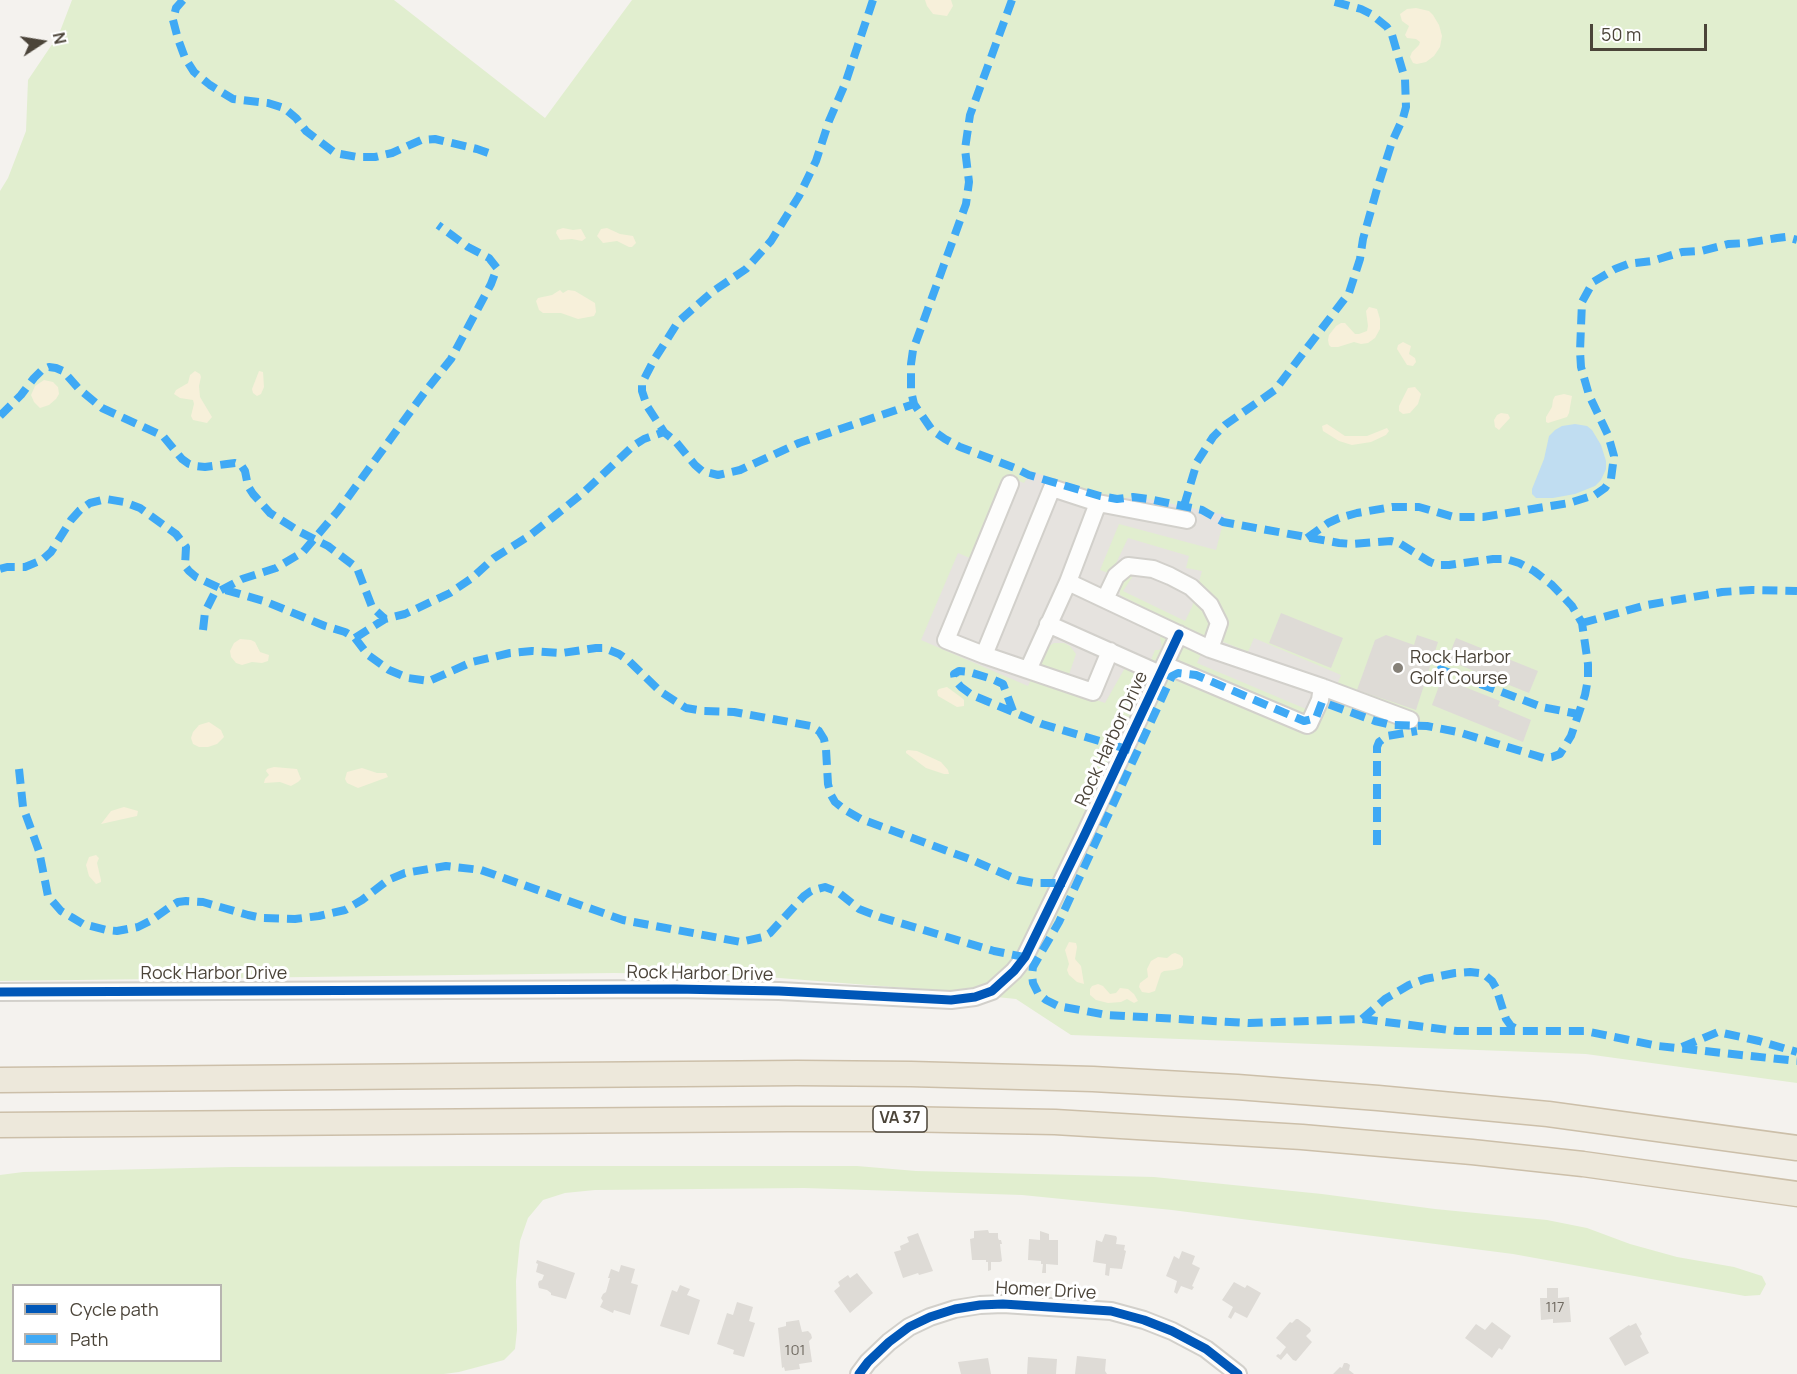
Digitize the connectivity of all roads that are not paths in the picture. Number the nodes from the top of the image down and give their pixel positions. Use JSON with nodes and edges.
{"nodes":[{"id":1,"x":1010,"y":483,"type":"dead end"},
{"id":2,"x":1098,"y":503,"type":"junction"},
{"id":3,"x":1187,"y":520,"type":"dead end"},
{"id":4,"x":1068,"y":582,"type":"junction"},
{"id":5,"x":1105,"y":599,"type":"junction"},
{"id":6,"x":1048,"y":624,"type":"junction"},
{"id":7,"x":1179,"y":634,"type":"junction"},
{"id":8,"x":1210,"y":649,"type":"junction"},
{"id":9,"x":1110,"y":651,"type":"junction"},
{"id":10,"x":984,"y":655,"type":"junction"},
{"id":11,"x":1163,"y":669,"type":"junction"},
{"id":12,"x":1028,"y":670,"type":"junction"},
{"id":13,"x":1322,"y":687,"type":"junction"},
{"id":14,"x":1410,"y":720,"type":"dead end"},
{"id":15,"x":0,"y":992,"type":"edge"},
{"id":16,"x":0,"y":1080,"type":"edge"},
{"id":17,"x":0,"y":1125,"type":"edge"},
{"id":18,"x":1797,"y":1148,"type":"edge"},
{"id":19,"x":1797,"y":1194,"type":"edge"},
{"id":20,"x":859,"y":1374,"type":"edge"},
{"id":21,"x":1238,"y":1374,"type":"edge"}],
"edges":[{"from":1,"to":10,"type":"street"},
{"from":2,"to":3,"type":"street"},
{"from":2,"to":4,"type":"street"},
{"from":2,"to":10,"type":"street"},
{"from":4,"to":5,"type":"street"},
{"from":4,"to":6,"type":"street"},
{"from":5,"to":7,"type":"street"},
{"from":5,"to":8,"type":"street"},
{"from":6,"to":9,"type":"street"},
{"from":6,"to":12,"type":"street"},
{"from":7,"to":8,"type":"street"},
{"from":7,"to":11,"type":"street","name":"Rock Harbor Drive"},
{"from":8,"to":13,"type":"street"},
{"from":9,"to":11,"type":"street"},
{"from":9,"to":12,"type":"street"},
{"from":10,"to":12,"type":"street"},
{"from":11,"to":13,"type":"street"},
{"from":11,"to":15,"type":"street","name":"Rock Harbor Drive"},
{"from":13,"to":14,"type":"street"},
{"from":16,"to":18,"type":"highway"},
{"from":17,"to":19,"type":"highway","number":"VA 37"},
{"from":20,"to":21,"type":"street","name":"Homer Drive"}]}
